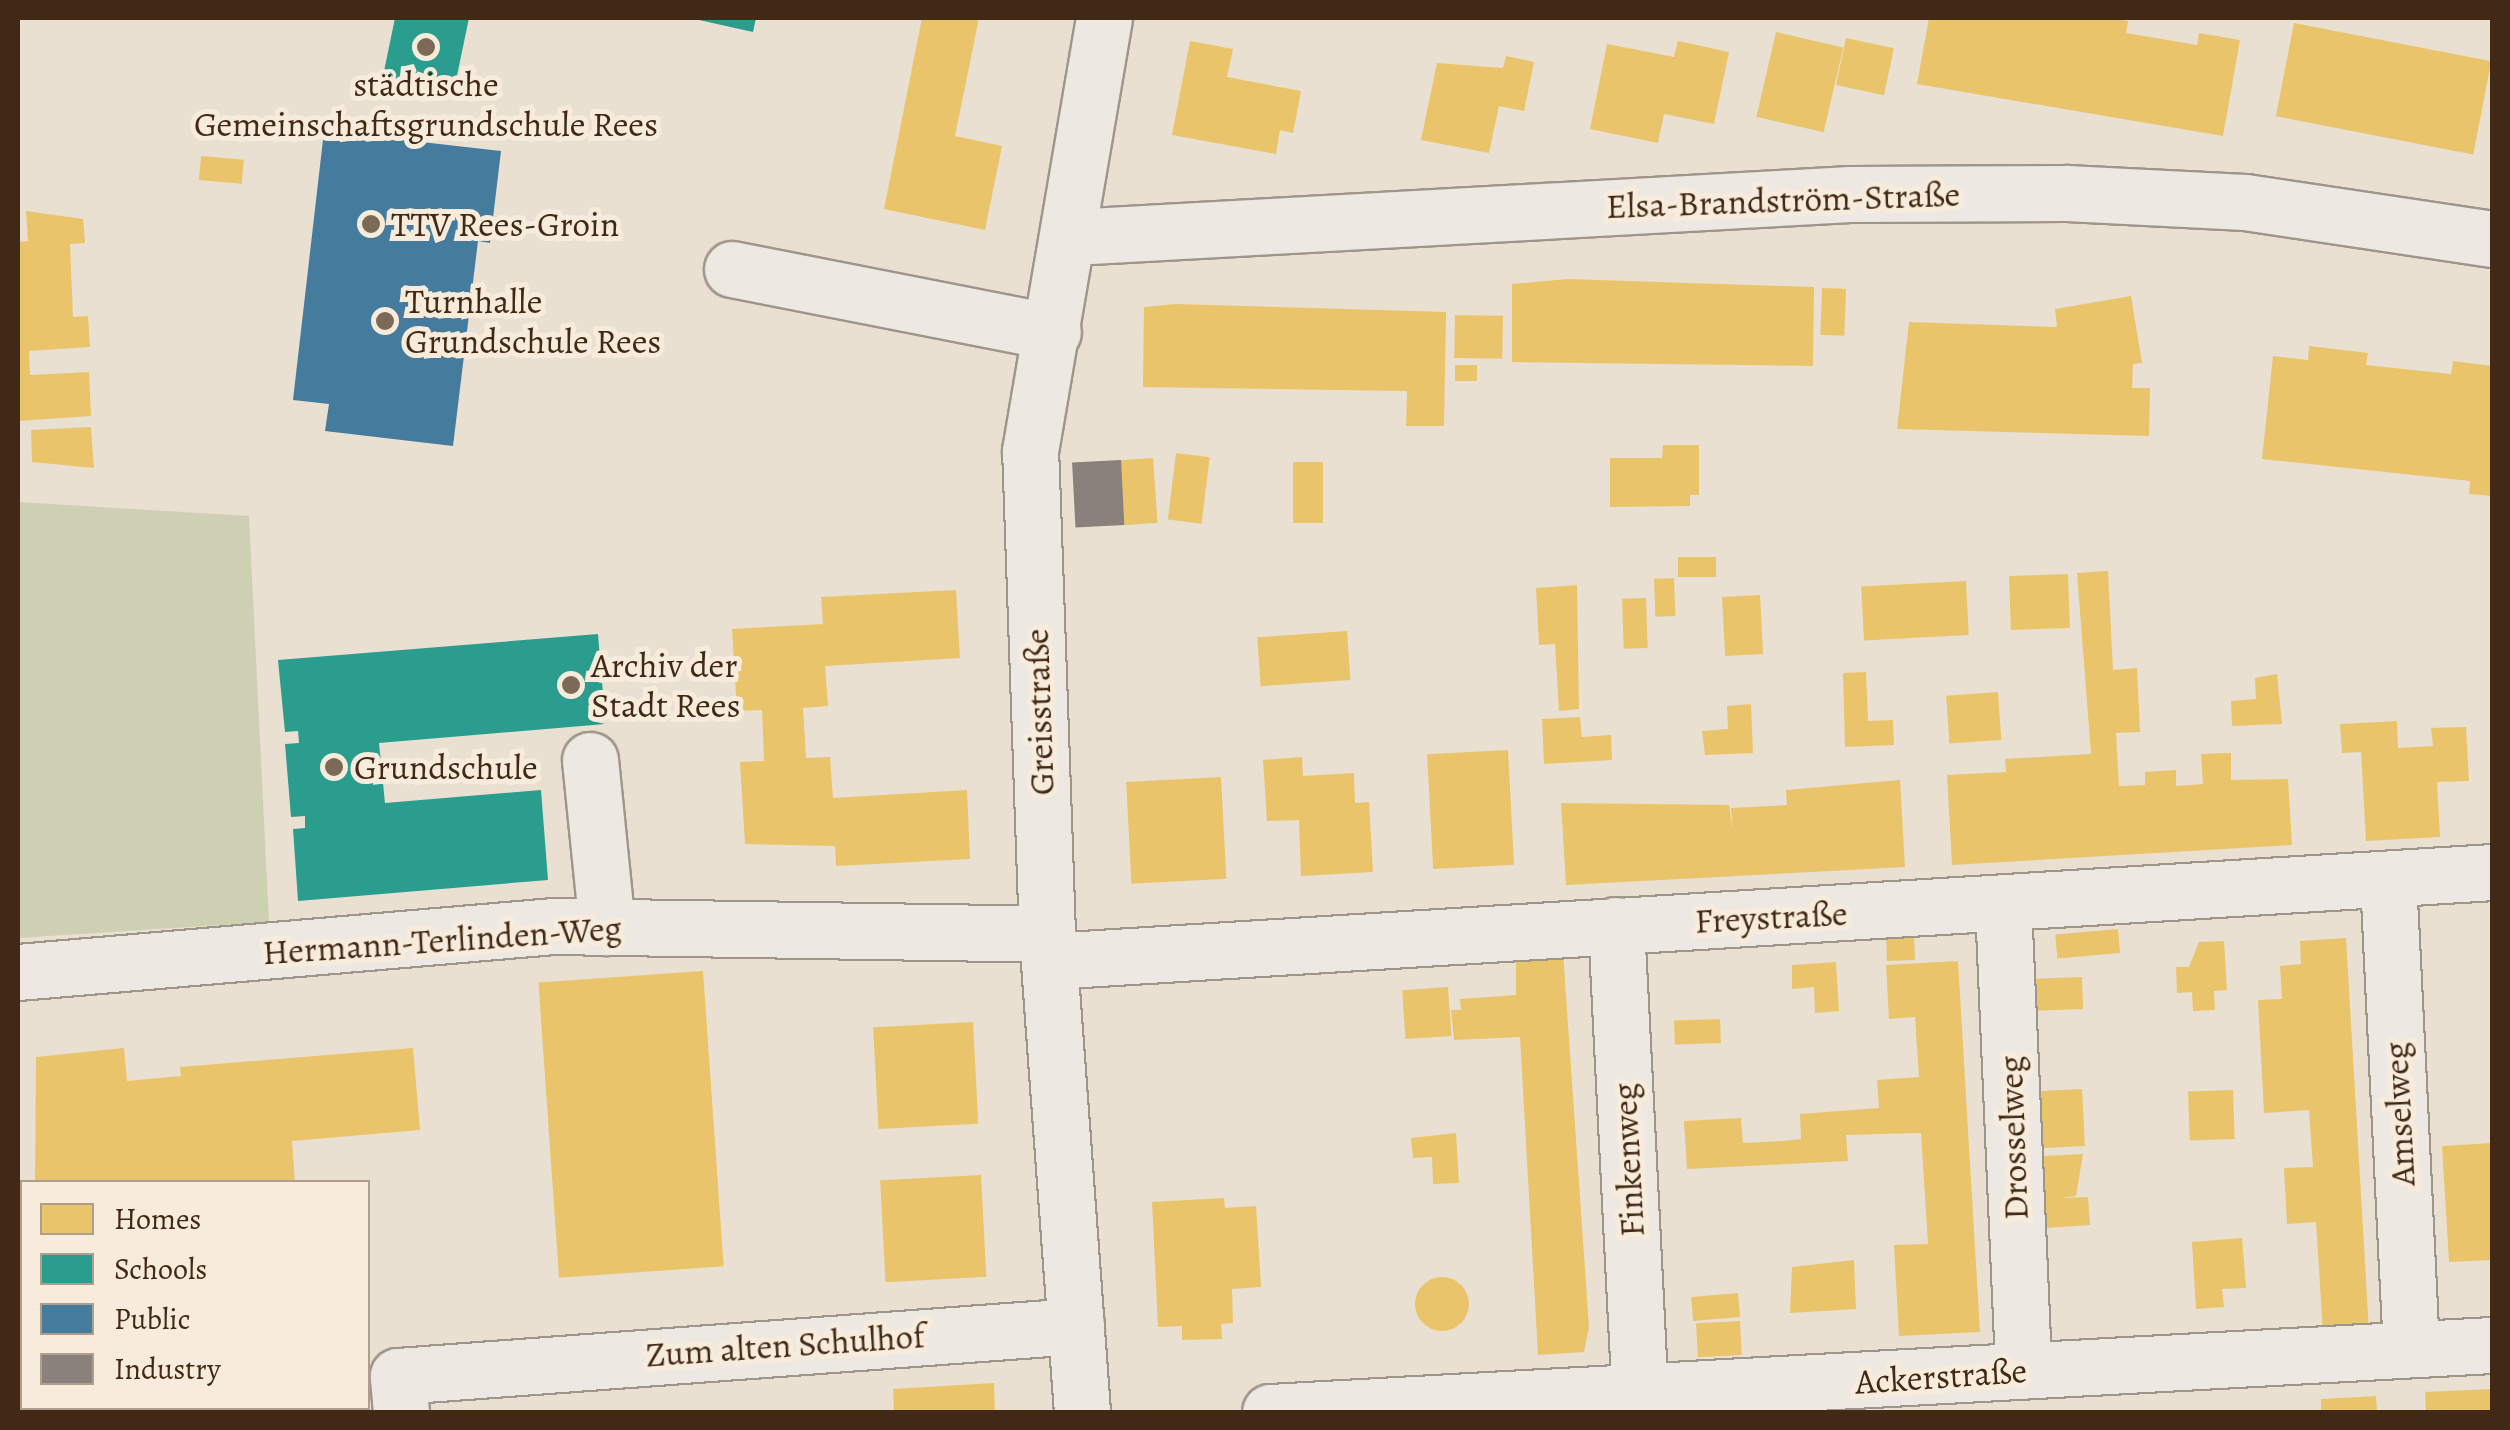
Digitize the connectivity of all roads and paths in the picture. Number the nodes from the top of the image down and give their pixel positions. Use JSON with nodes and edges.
{"nodes":[{"id":1,"x":1104,"y":18,"type":"edge"},
{"id":2,"x":1072,"y":237,"type":"junction"},
{"id":3,"x":2492,"y":238,"type":"edge"},
{"id":4,"x":732,"y":268,"type":"dead end"},
{"id":5,"x":1053,"y":332,"type":"junction"},
{"id":6,"x":590,"y":760,"type":"dead end"},
{"id":7,"x":2492,"y":872,"type":"edge"},
{"id":8,"x":2388,"y":879,"type":"junction"},
{"id":9,"x":2003,"y":905,"type":"junction"},
{"id":10,"x":1616,"y":925,"type":"junction"},
{"id":11,"x":607,"y":927,"type":"junction"},
{"id":12,"x":1049,"y":948,"type":"junction"},
{"id":13,"x":18,"y":972,"type":"edge"},
{"id":14,"x":1076,"y":1326,"type":"junction"},
{"id":15,"x":2492,"y":1345,"type":"edge"},
{"id":16,"x":2411,"y":1348,"type":"junction"},
{"id":17,"x":2023,"y":1370,"type":"junction"},
{"id":18,"x":1640,"y":1395,"type":"junction"},
{"id":19,"x":401,"y":1412,"type":"edge"},
{"id":20,"x":1082,"y":1412,"type":"edge"},
{"id":21,"x":1270,"y":1412,"type":"edge"}],
"edges":[{"from":1,"to":2,"type":"street","name":"Greisstraße"},
{"from":2,"to":3,"type":"street","name":"Elsa-Brandström-Straße"},
{"from":2,"to":5,"type":"street","name":"Greisstraße"},
{"from":4,"to":5,"type":"street"},
{"from":5,"to":12,"type":"street","name":"Greisstraße"},
{"from":6,"to":11,"type":"street"},
{"from":7,"to":8,"type":"street","name":"Freystraße"},
{"from":8,"to":9,"type":"street","name":"Freystraße"},
{"from":8,"to":16,"type":"street","name":"Amselweg"},
{"from":9,"to":10,"type":"street","name":"Freystraße"},
{"from":9,"to":17,"type":"street","name":"Drosselweg"},
{"from":10,"to":12,"type":"street","name":"Freystraße"},
{"from":10,"to":18,"type":"street","name":"Finkenweg"},
{"from":11,"to":12,"type":"street","name":"Hermann-Terlinden-Weg"},
{"from":11,"to":13,"type":"street","name":"Hermann-Terlinden-Weg"},
{"from":12,"to":14,"type":"street","name":"Greisstraße"},
{"from":14,"to":19,"type":"street","name":"Zum alten Schulhof"},
{"from":14,"to":20,"type":"street","name":"Greisstraße"},
{"from":15,"to":16,"type":"street","name":"Ackerstraße"},
{"from":16,"to":17,"type":"street","name":"Ackerstraße"},
{"from":17,"to":18,"type":"street","name":"Ackerstraße"},
{"from":18,"to":21,"type":"street","name":"Ackerstraße"}]}
